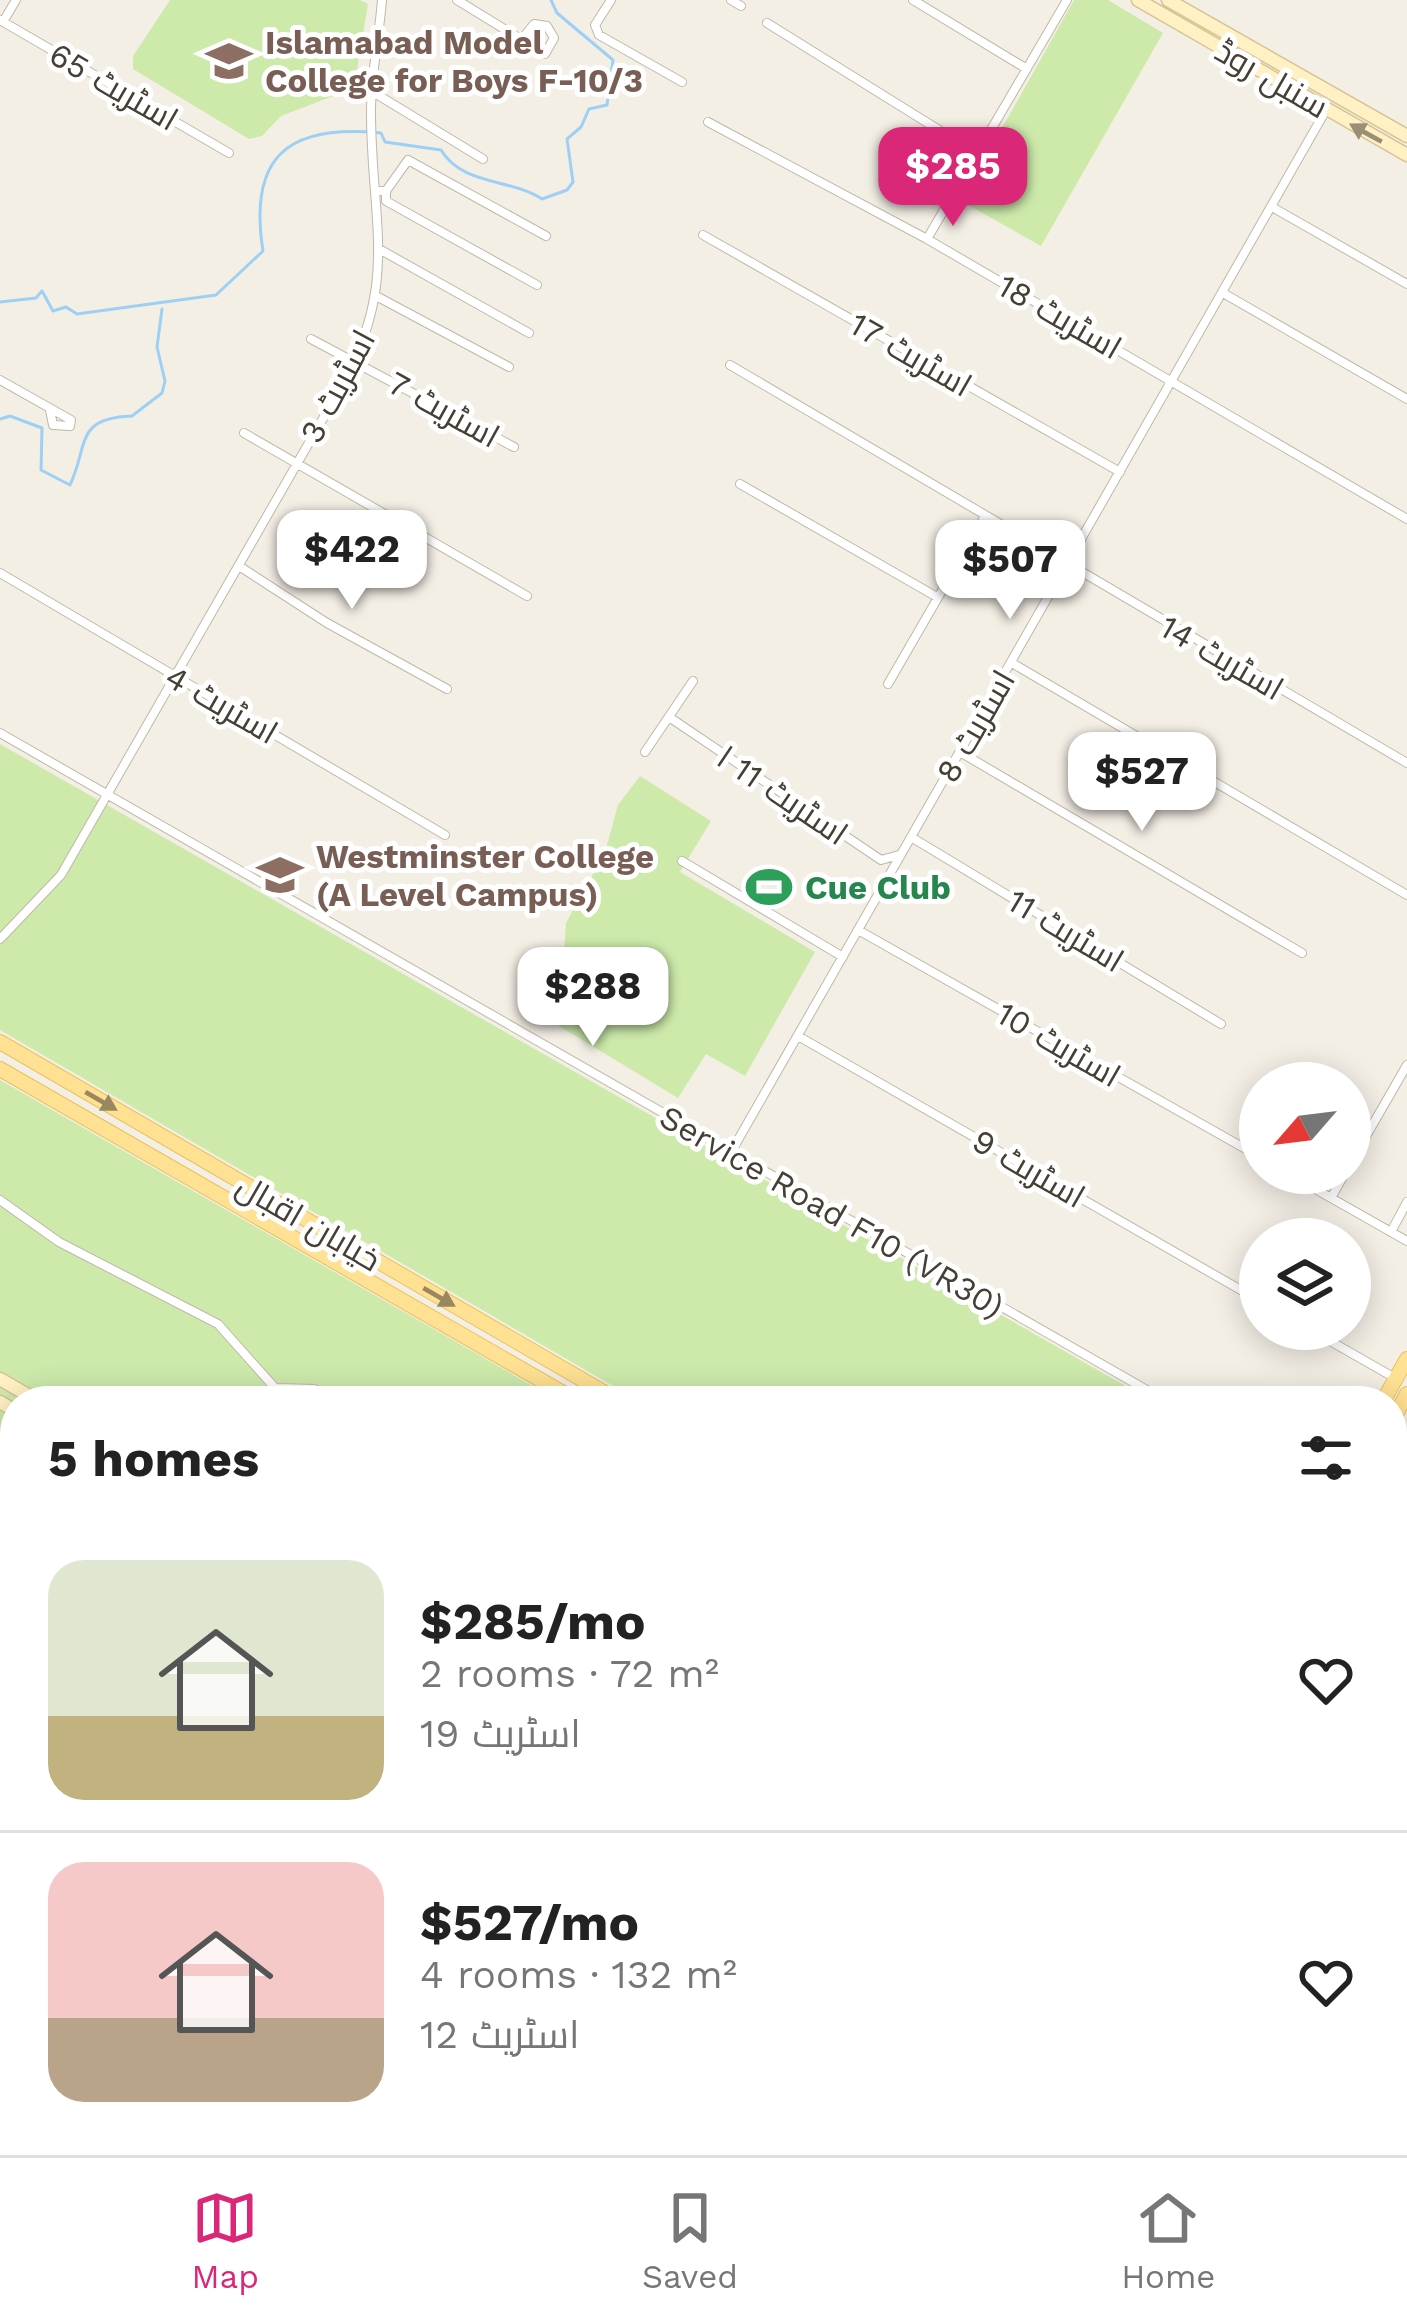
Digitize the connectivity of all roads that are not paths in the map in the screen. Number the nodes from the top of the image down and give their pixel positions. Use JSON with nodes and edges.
{"nodes":[{"id":1,"x":16,"y":0,"type":"edge"},
{"id":2,"x":382,"y":0,"type":"edge"},
{"id":3,"x":458,"y":0,"type":"edge"},
{"id":4,"x":611,"y":0,"type":"edge"},
{"id":5,"x":731,"y":0,"type":"edge"},
{"id":6,"x":913,"y":0,"type":"edge"},
{"id":7,"x":1067,"y":0,"type":"edge"},
{"id":8,"x":1138,"y":0,"type":"edge"},
{"id":9,"x":1168,"y":0,"type":"edge"},
{"id":10,"x":741,"y":6,"type":"dead end"},
{"id":11,"x":2,"y":21,"type":"edge"},
{"id":12,"x":767,"y":23,"type":"dead end"},
{"id":13,"x":522,"y":39,"type":"dead end"},
{"id":14,"x":1027,"y":69,"type":"junction"},
{"id":15,"x":682,"y":82,"type":"dead end"},
{"id":16,"x":373,"y":92,"type":"junction"},
{"id":17,"x":1326,"y":110,"type":"junction"},
{"id":18,"x":708,"y":122,"type":"dead end"},
{"id":19,"x":1407,"y":136,"type":"edge"},
{"id":20,"x":229,"y":153,"type":"dead end"},
{"id":21,"x":976,"y":153,"type":"junction"},
{"id":22,"x":1407,"y":155,"type":"edge"},
{"id":23,"x":483,"y":159,"type":"dead end"},
{"id":24,"x":381,"y":191,"type":"junction"},
{"id":25,"x":1272,"y":207,"type":"junction"},
{"id":26,"x":703,"y":235,"type":"dead end"},
{"id":27,"x":547,"y":236,"type":"dead end"},
{"id":28,"x":927,"y":239,"type":"junction"},
{"id":29,"x":378,"y":249,"type":"junction"},
{"id":30,"x":1407,"y":284,"type":"edge"},
{"id":31,"x":537,"y":285,"type":"dead end"},
{"id":32,"x":1223,"y":293,"type":"junction"},
{"id":33,"x":378,"y":297,"type":"junction"},
{"id":34,"x":529,"y":333,"type":"dead end"},
{"id":35,"x":311,"y":339,"type":"dead end"},
{"id":36,"x":356,"y":361,"type":"junction"},
{"id":37,"x":730,"y":365,"type":"dead end"},
{"id":38,"x":509,"y":367,"type":"dead end"},
{"id":39,"x":0,"y":380,"type":"edge"},
{"id":40,"x":1173,"y":380,"type":"junction"},
{"id":41,"x":1407,"y":399,"type":"edge"},
{"id":42,"x":50,"y":410,"type":"dead end"},
{"id":43,"x":244,"y":433,"type":"dead end"},
{"id":44,"x":514,"y":447,"type":"dead end"},
{"id":45,"x":296,"y":464,"type":"junction"},
{"id":46,"x":1120,"y":472,"type":"junction"},
{"id":47,"x":740,"y":484,"type":"dead end"},
{"id":48,"x":984,"y":518,"type":"junction"},
{"id":49,"x":1407,"y":519,"type":"edge"},
{"id":50,"x":239,"y":566,"type":"junction"},
{"id":51,"x":1066,"y":566,"type":"junction"},
{"id":52,"x":0,"y":573,"type":"edge"},
{"id":53,"x":527,"y":596,"type":"dead end"},
{"id":54,"x":937,"y":597,"type":"junction"},
{"id":55,"x":1012,"y":663,"type":"junction"},
{"id":56,"x":173,"y":675,"type":"junction"},
{"id":57,"x":693,"y":681,"type":"dead end"},
{"id":58,"x":888,"y":684,"type":"dead end"},
{"id":59,"x":447,"y":689,"type":"dead end"},
{"id":60,"x":669,"y":717,"type":"junction"},
{"id":61,"x":0,"y":733,"type":"edge"},
{"id":62,"x":645,"y":752,"type":"dead end"},
{"id":63,"x":960,"y":752,"type":"junction"},
{"id":64,"x":1407,"y":763,"type":"edge"},
{"id":65,"x":106,"y":793,"type":"junction"},
{"id":66,"x":445,"y":835,"type":"dead end"},
{"id":67,"x":911,"y":837,"type":"junction"},
{"id":68,"x":901,"y":854,"type":"junction"},
{"id":69,"x":682,"y":861,"type":"dead end"},
{"id":70,"x":1407,"y":895,"type":"edge"},
{"id":71,"x":858,"y":930,"type":"junction"},
{"id":72,"x":0,"y":939,"type":"edge"},
{"id":73,"x":1302,"y":953,"type":"dead end"},
{"id":74,"x":843,"y":957,"type":"junction"},
{"id":75,"x":1221,"y":1024,"type":"dead end"},
{"id":76,"x":798,"y":1036,"type":"junction"},
{"id":77,"x":0,"y":1042,"type":"edge"},
{"id":78,"x":1407,"y":1066,"type":"edge"},
{"id":79,"x":0,"y":1069,"type":"edge"},
{"id":80,"x":1371,"y":1128,"type":"edge"},
{"id":81,"x":1239,"y":1145,"type":"edge"},
{"id":82,"x":730,"y":1154,"type":"junction"},
{"id":83,"x":1324,"y":1194,"type":"edge"},
{"id":84,"x":1333,"y":1194,"type":"edge"},
{"id":85,"x":1331,"y":1198,"type":"junction"},
{"id":86,"x":0,"y":1200,"type":"edge"},
{"id":87,"x":1407,"y":1202,"type":"edge"},
{"id":88,"x":1390,"y":1232,"type":"junction"},
{"id":89,"x":1407,"y":1241,"type":"edge"},
{"id":90,"x":1239,"y":1289,"type":"edge"},
{"id":91,"x":1346,"y":1350,"type":"edge"},
{"id":92,"x":1407,"y":1359,"type":"edge"},
{"id":93,"x":1396,"y":1379,"type":"junction"},
{"id":94,"x":273,"y":1386,"type":"edge"},
{"id":95,"x":551,"y":1386,"type":"edge"},
{"id":96,"x":593,"y":1386,"type":"edge"},
{"id":97,"x":1140,"y":1386,"type":"edge"},
{"id":98,"x":1392,"y":1386,"type":"edge"}],
"edges":[{"from":1,"to":11,"type":"street"},
{"from":2,"to":16,"type":"street","name":"اسٹریٹ 3"},
{"from":3,"to":13,"type":"street"},
{"from":4,"to":15,"type":"street"},
{"from":5,"to":10,"type":"street"},
{"from":6,"to":14,"type":"street"},
{"from":7,"to":14,"type":"street"},
{"from":8,"to":17,"type":"street","name":"سنبل روڈ"},
{"from":9,"to":19,"type":"street","name":"سنبل روڈ"},
{"from":11,"to":20,"type":"street","name":"اسٹریٹ 65"},
{"from":12,"to":21,"type":"street"},
{"from":14,"to":21,"type":"street"},
{"from":16,"to":23,"type":"street"},
{"from":16,"to":24,"type":"street","name":"اسٹریٹ 3"},
{"from":22,"to":17,"type":"street","name":"سنبل روڈ","one_way":true},
{"from":17,"to":25,"type":"street","name":"اسٹریٹ 8"},
{"from":18,"to":28,"type":"street","name":"اسٹریٹ 18"},
{"from":21,"to":28,"type":"street"},
{"from":24,"to":27,"type":"street"},
{"from":24,"to":29,"type":"street","name":"اسٹریٹ 3"},
{"from":24,"to":31,"type":"street"},
{"from":25,"to":30,"type":"street"},
{"from":25,"to":32,"type":"street","name":"اسٹریٹ 8"},
{"from":26,"to":46,"type":"street","name":"اسٹریٹ 17"},
{"from":28,"to":40,"type":"street","name":"اسٹریٹ 18"},
{"from":29,"to":33,"type":"street","name":"اسٹریٹ 3"},
{"from":29,"to":34,"type":"street"},
{"from":32,"to":40,"type":"street","name":"اسٹریٹ 8"},
{"from":32,"to":41,"type":"street"},
{"from":33,"to":36,"type":"street","name":"اسٹریٹ 3"},
{"from":33,"to":38,"type":"street"},
{"from":35,"to":36,"type":"street","name":"اسٹریٹ 7"},
{"from":36,"to":44,"type":"street","name":"اسٹریٹ 7"},
{"from":36,"to":45,"type":"street","name":"اسٹریٹ 3"},
{"from":37,"to":48,"type":"street","name":"اسٹریٹ 14"},
{"from":39,"to":42,"type":"street"},
{"from":40,"to":46,"type":"street","name":"اسٹریٹ 8"},
{"from":40,"to":49,"type":"street","name":"اسٹریٹ 18"},
{"from":43,"to":45,"type":"street"},
{"from":45,"to":50,"type":"street","name":"اسٹریٹ 3"},
{"from":45,"to":53,"type":"street"},
{"from":46,"to":51,"type":"street","name":"اسٹریٹ 8"},
{"from":47,"to":54,"type":"street"},
{"from":48,"to":51,"type":"street","name":"اسٹریٹ 14"},
{"from":48,"to":54,"type":"street"},
{"from":50,"to":56,"type":"street","name":"اسٹریٹ 3"},
{"from":50,"to":59,"type":"street"},
{"from":51,"to":55,"type":"street","name":"اسٹریٹ 8"},
{"from":51,"to":64,"type":"street","name":"اسٹریٹ 14"},
{"from":52,"to":56,"type":"street","name":"اسٹریٹ 4"},
{"from":54,"to":58,"type":"street"},
{"from":55,"to":63,"type":"street","name":"اسٹریٹ 8"},
{"from":55,"to":70,"type":"street"},
{"from":56,"to":65,"type":"street","name":"اسٹریٹ 3"},
{"from":56,"to":66,"type":"street","name":"اسٹریٹ 4"},
{"from":57,"to":60,"type":"street"},
{"from":60,"to":62,"type":"street"},
{"from":60,"to":68,"type":"street","name":"اسٹریٹ 11 ا"},
{"from":61,"to":65,"type":"street","name":"Service Road F10 (VR30)"},
{"from":63,"to":67,"type":"street","name":"اسٹریٹ 8"},
{"from":63,"to":73,"type":"street"},
{"from":65,"to":72,"type":"street","name":"اسٹریٹ 3"},
{"from":65,"to":82,"type":"street","name":"Service Road F10 (VR30)"},
{"from":67,"to":68,"type":"street","name":"اسٹریٹ 8"},
{"from":67,"to":75,"type":"street","name":"اسٹریٹ 11"},
{"from":68,"to":71,"type":"street","name":"اسٹریٹ 8"},
{"from":69,"to":74,"type":"street"},
{"from":71,"to":74,"type":"street","name":"اسٹریٹ 8"},
{"from":71,"to":81,"type":"street","name":"اسٹریٹ 10"},
{"from":74,"to":76,"type":"street","name":"اسٹریٹ 8"},
{"from":76,"to":82,"type":"street","name":"اسٹریٹ 8"},
{"from":76,"to":90,"type":"street","name":"اسٹریٹ 9"},
{"from":77,"to":96,"type":"main road","name":"خیابان اقبال","one_way":true},
{"from":78,"to":80,"type":"street"},
{"from":79,"to":95,"type":"main road","name":"خیابان اقبال"},
{"from":82,"to":97,"type":"street","name":"Service Road F10 (VR30)"},
{"from":83,"to":85,"type":"street"},
{"from":84,"to":85,"type":"street"},
{"from":85,"to":88,"type":"street"},
{"from":86,"to":94,"type":"street"},
{"from":87,"to":88,"type":"street"},
{"from":88,"to":89,"type":"street"},
{"from":91,"to":93,"type":"street"},
{"from":92,"to":93,"type":"main road"},
{"from":93,"to":98,"type":"main road"}]}
